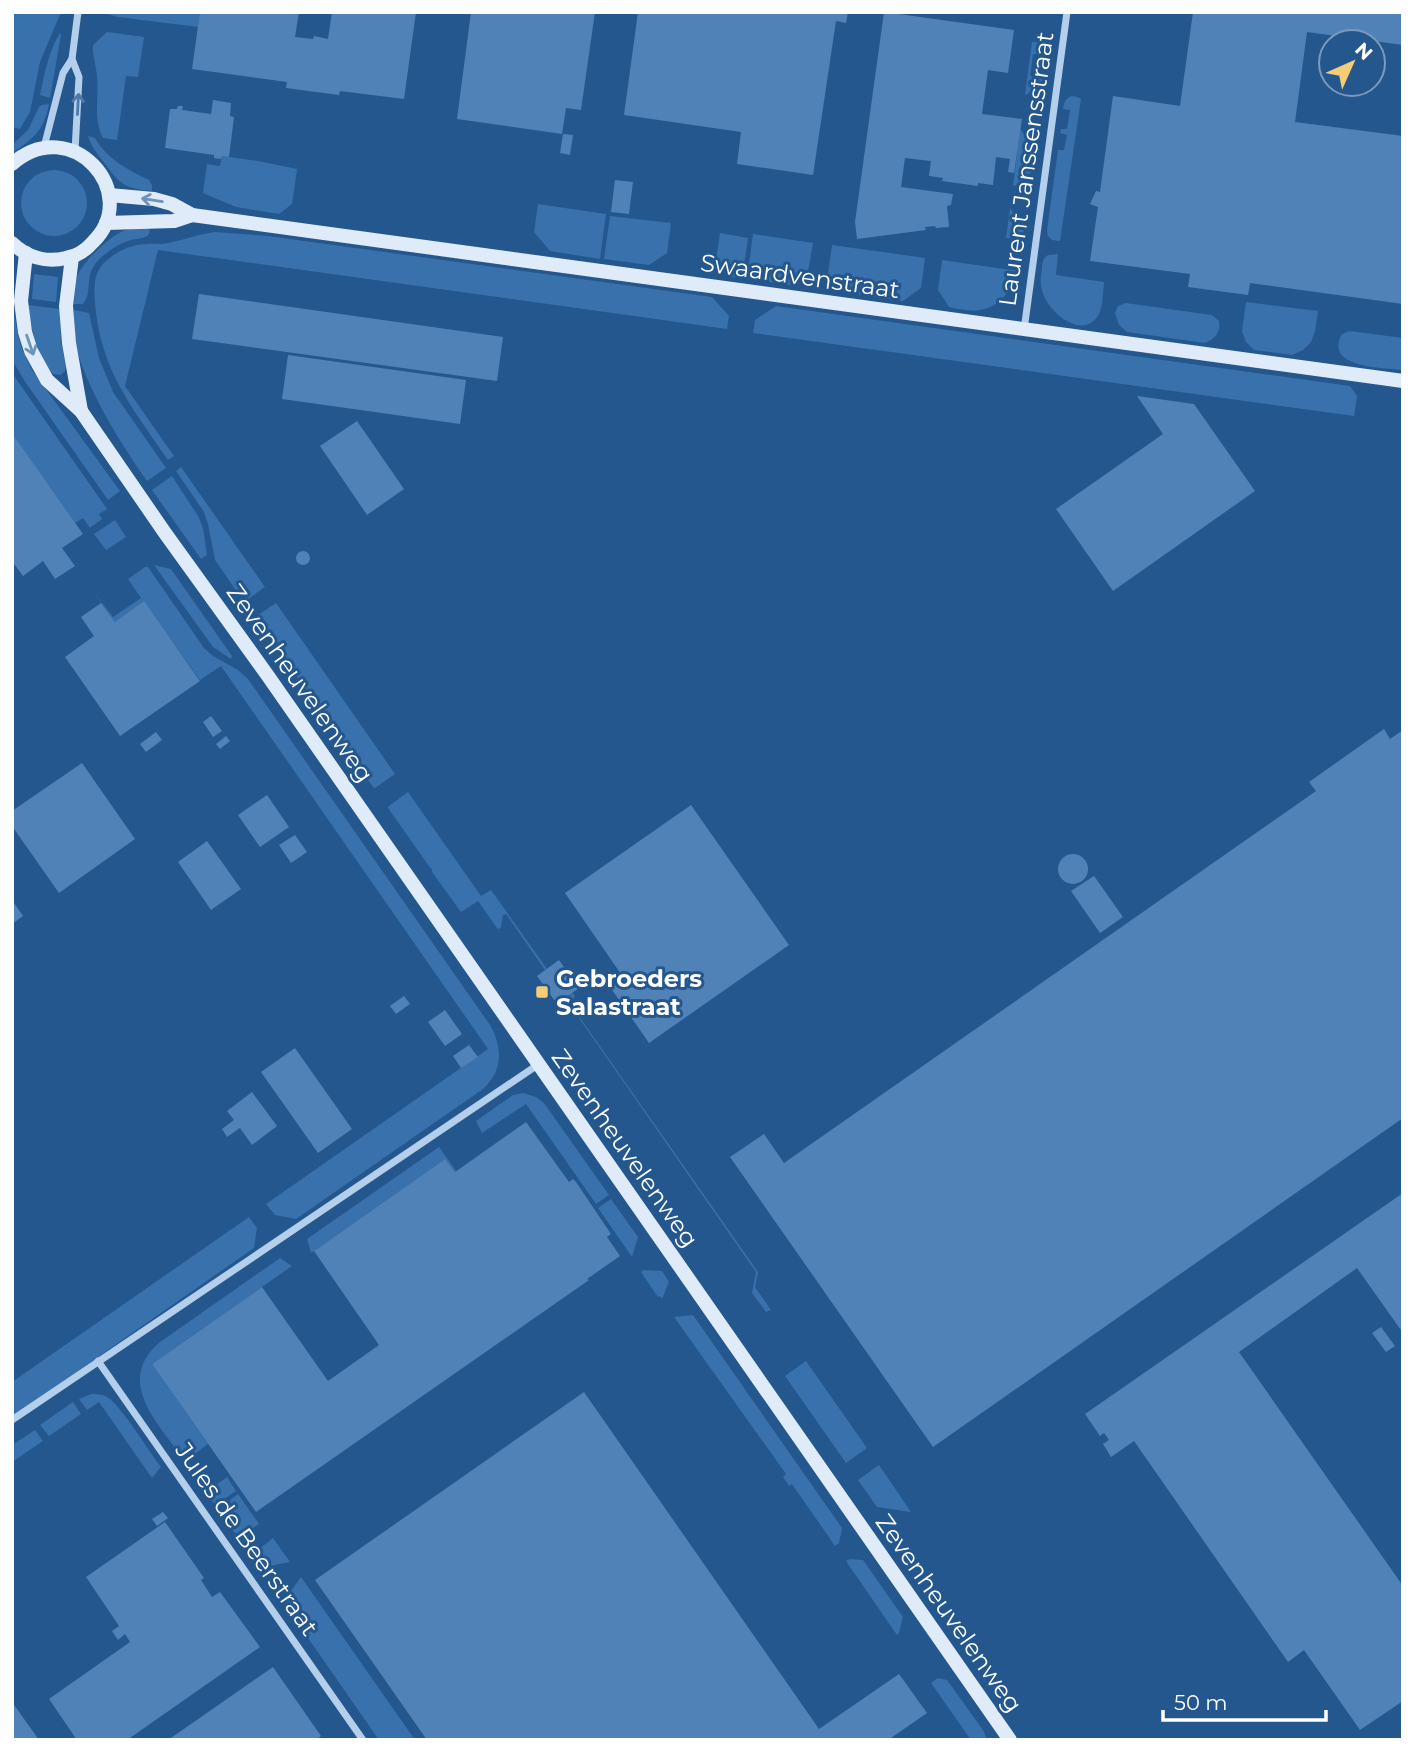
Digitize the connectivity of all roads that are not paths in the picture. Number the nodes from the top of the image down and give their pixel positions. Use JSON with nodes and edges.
{"nodes":[{"id":1,"x":78,"y":12,"type":"edge"},
{"id":2,"x":1066,"y":12,"type":"edge"},
{"id":3,"x":72,"y":59,"type":"junction"},
{"id":4,"x":44,"y":147,"type":"junction"},
{"id":5,"x":75,"y":151,"type":"junction"},
{"id":6,"x":12,"y":164,"type":"edge"},
{"id":7,"x":109,"y":195,"type":"junction"},
{"id":8,"x":192,"y":215,"type":"junction"},
{"id":9,"x":106,"y":223,"type":"junction"},
{"id":10,"x":12,"y":243,"type":"edge"},
{"id":11,"x":26,"y":254,"type":"junction"},
{"id":12,"x":72,"y":257,"type":"junction"},
{"id":13,"x":1024,"y":330,"type":"junction"},
{"id":14,"x":1403,"y":381,"type":"edge"},
{"id":15,"x":81,"y":411,"type":"junction"},
{"id":16,"x":539,"y":1064,"type":"junction"},
{"id":17,"x":99,"y":1361,"type":"junction"},
{"id":18,"x":12,"y":1420,"type":"edge"},
{"id":19,"x":363,"y":1740,"type":"edge"},
{"id":20,"x":1010,"y":1740,"type":"edge"}],
"edges":[{"from":1,"to":3,"type":"street"},
{"from":2,"to":13,"type":"street","name":"Laurent Janssensstraat"},
{"from":3,"to":4,"type":"street"},
{"from":5,"to":3,"type":"street","one_way":true},
{"from":4,"to":5,"type":"street"},
{"from":4,"to":6,"type":"street"},
{"from":5,"to":7,"type":"street"},
{"from":8,"to":7,"type":"street","name":"Swaardvenstraat","one_way":true},
{"from":7,"to":9,"type":"street"},
{"from":8,"to":9,"type":"street","name":"Swaardvenstraat"},
{"from":8,"to":13,"type":"street","name":"Swaardvenstraat"},
{"from":9,"to":12,"type":"street"},
{"from":10,"to":11,"type":"street"},
{"from":11,"to":12,"type":"street"},
{"from":11,"to":15,"type":"street","name":"Zevenheuvelenweg","one_way":true},
{"from":12,"to":15,"type":"street","name":"Zevenheuvelenweg"},
{"from":13,"to":14,"type":"street","name":"Swaardvenstraat"},
{"from":15,"to":16,"type":"street","name":"Zevenheuvelenweg"},
{"from":16,"to":17,"type":"street"},
{"from":16,"to":20,"type":"street","name":"Zevenheuvelenweg"},
{"from":17,"to":18,"type":"street"},
{"from":17,"to":19,"type":"street","name":"Jules de Beerstraat"}]}
